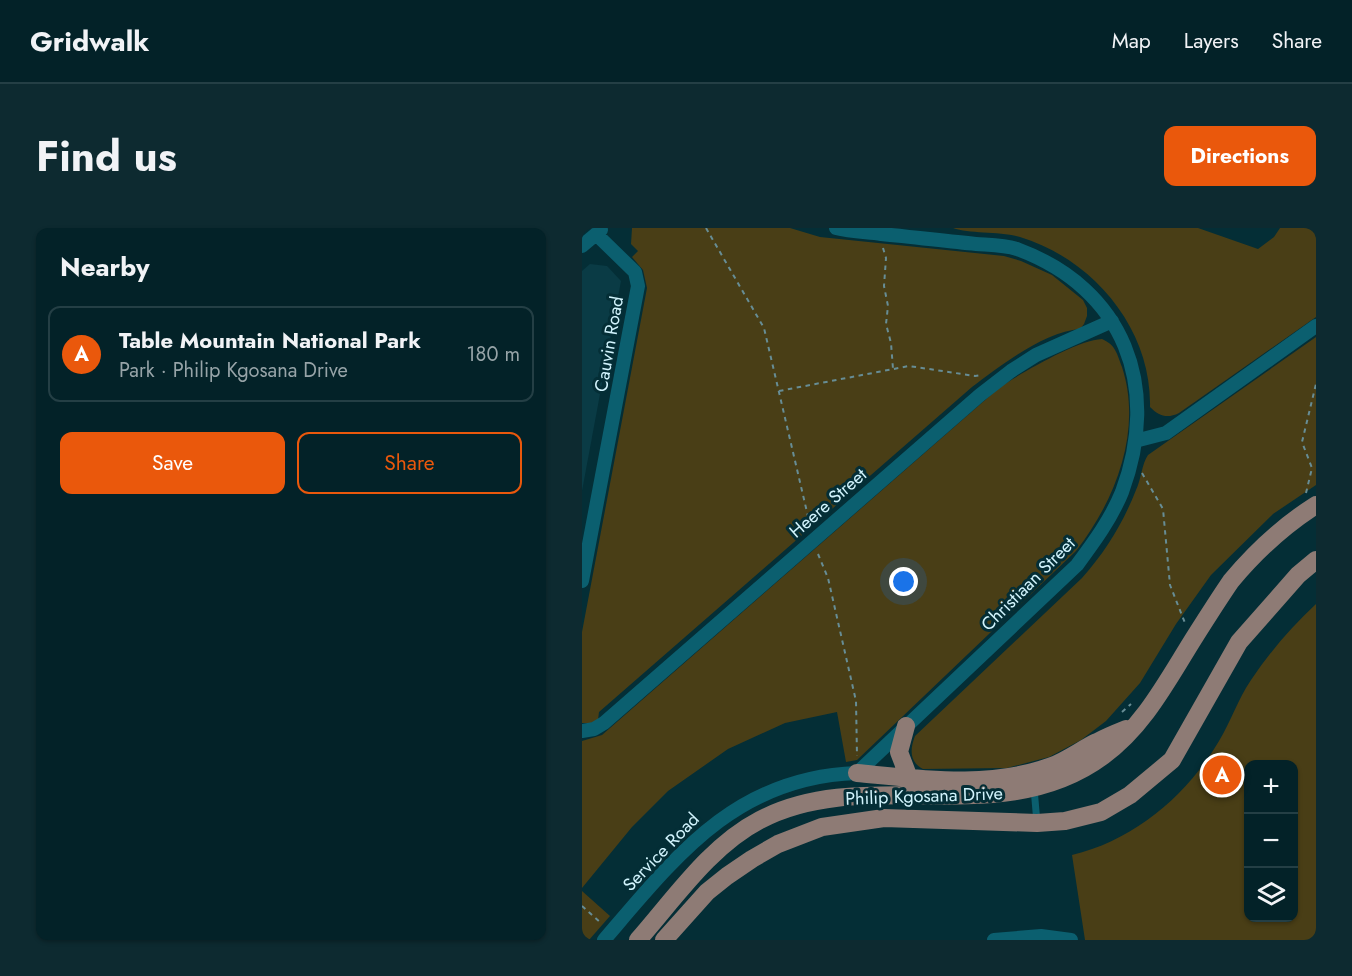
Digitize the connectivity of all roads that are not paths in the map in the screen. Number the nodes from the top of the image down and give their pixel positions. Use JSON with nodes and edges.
{"nodes":[{"id":1,"x":836,"y":228,"type":"edge"},
{"id":2,"x":599,"y":231,"type":"edge"},
{"id":3,"x":582,"y":246,"type":"edge"},
{"id":4,"x":1112,"y":321,"type":"junction"},
{"id":5,"x":1316,"y":326,"type":"edge"},
{"id":6,"x":1135,"y":441,"type":"junction"},
{"id":7,"x":1316,"y":505,"type":"edge"},
{"id":8,"x":1316,"y":560,"type":"edge"},
{"id":9,"x":582,"y":581,"type":"edge"},
{"id":10,"x":1136,"y":725,"type":"junction"},
{"id":11,"x":906,"y":726,"type":"junction"},
{"id":12,"x":582,"y":731,"type":"edge"},
{"id":13,"x":857,"y":773,"type":"junction"},
{"id":14,"x":909,"y":778,"type":"junction"},
{"id":15,"x":1034,"y":788,"type":"junction"},
{"id":16,"x":1037,"y":823,"type":"junction"},
{"id":17,"x":604,"y":934,"type":"edge"},
{"id":18,"x":638,"y":940,"type":"edge"},
{"id":19,"x":664,"y":940,"type":"edge"},
{"id":20,"x":994,"y":940,"type":"edge"},
{"id":21,"x":1071,"y":940,"type":"edge"}],
"edges":[{"from":1,"to":4,"type":"street","name":"Christiaan Street"},
{"from":2,"to":3,"type":"street"},
{"from":2,"to":9,"type":"street","name":"Cauvin Road"},
{"from":4,"to":6,"type":"street","name":"Christiaan Street"},
{"from":4,"to":12,"type":"street","name":"Heere Street"},
{"from":5,"to":6,"type":"street"},
{"from":6,"to":11,"type":"street","name":"Christiaan Street"},
{"from":7,"to":10,"type":"main road","name":"Philip Kgosana Drive"},
{"from":8,"to":16,"type":"main road","name":"Philip Kgosana Drive"},
{"from":10,"to":14,"type":"main road"},
{"from":10,"to":15,"type":"main road","name":"Philip Kgosana Drive"},
{"from":11,"to":13,"type":"street","name":"Christiaan Street"},
{"from":11,"to":14,"type":"main road"},
{"from":13,"to":14,"type":"main road"},
{"from":13,"to":17,"type":"street","name":"Service Road"},
{"from":15,"to":16,"type":"lane"},
{"from":15,"to":18,"type":"main road","name":"Philip Kgosana Drive"},
{"from":16,"to":19,"type":"main road","name":"Philip Kgosana Drive"},
{"from":20,"to":21,"type":"street"}]}
